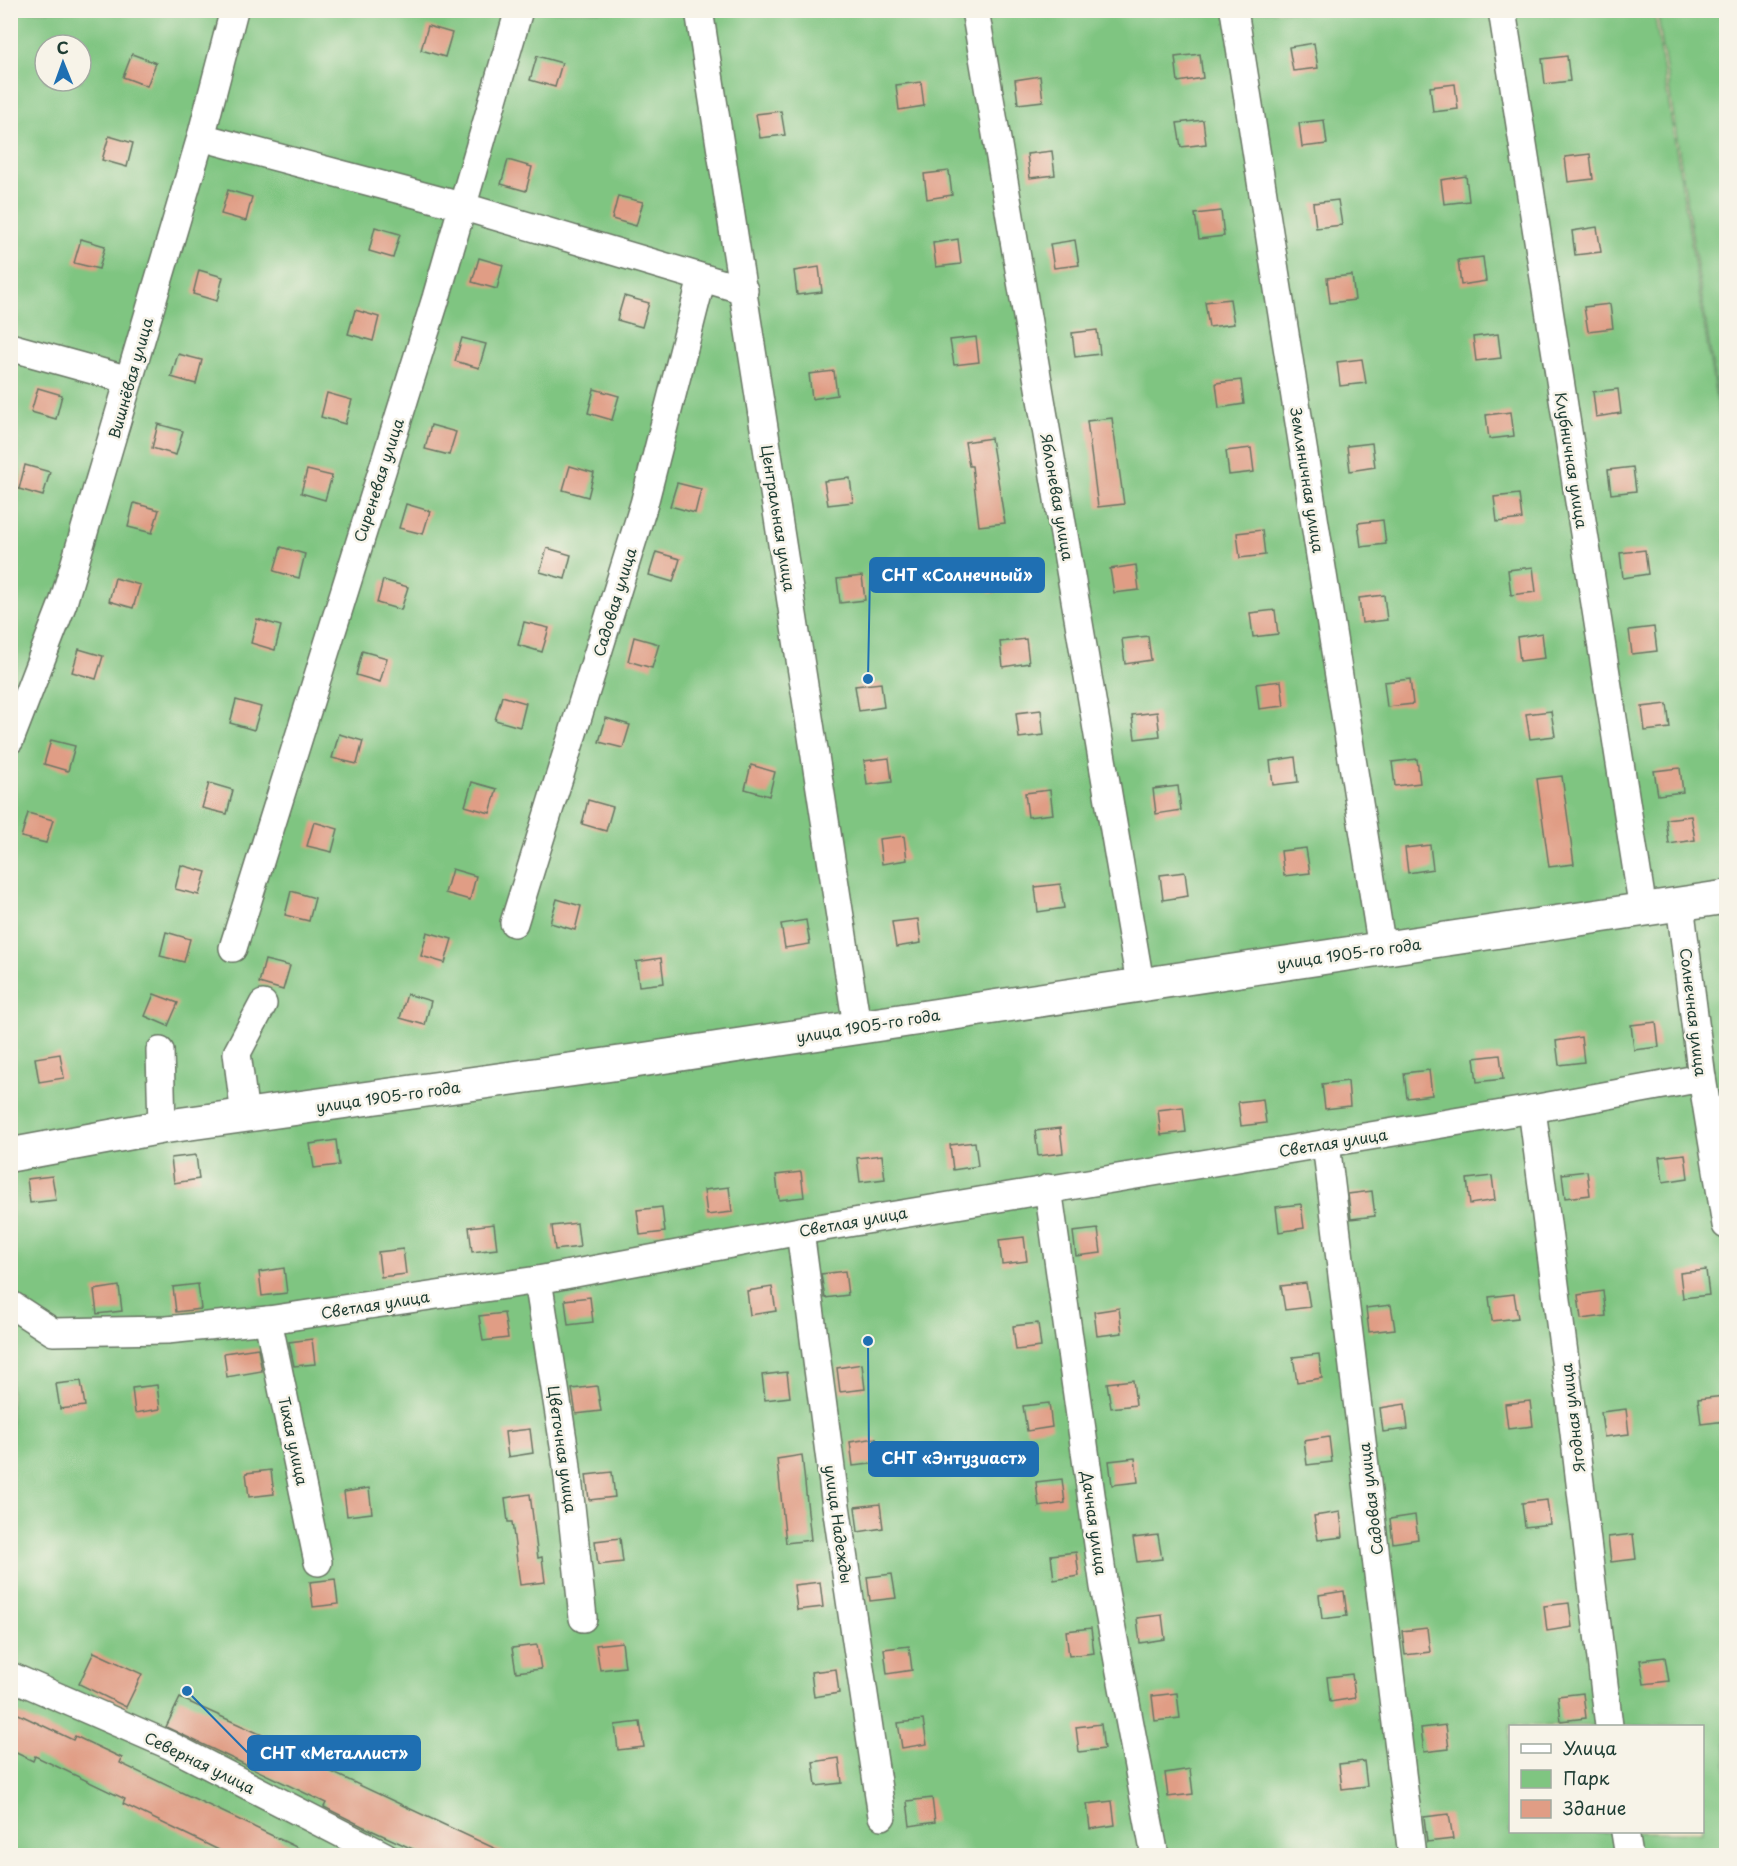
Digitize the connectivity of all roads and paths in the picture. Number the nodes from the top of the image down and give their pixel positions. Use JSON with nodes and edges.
{"nodes":[{"id":1,"x":234,"y":10,"type":"edge"},
{"id":2,"x":519,"y":10,"type":"edge"},
{"id":3,"x":699,"y":10,"type":"edge"},
{"id":4,"x":975,"y":10,"type":"edge"},
{"id":5,"x":1234,"y":10,"type":"edge"},
{"id":6,"x":1502,"y":10,"type":"edge"},
{"id":7,"x":201,"y":137,"type":"junction"},
{"id":8,"x":461,"y":206,"type":"junction"},
{"id":9,"x":702,"y":278,"type":"junction"},
{"id":10,"x":744,"y":290,"type":"junction"},
{"id":11,"x":10,"y":347,"type":"edge"},
{"id":12,"x":129,"y":380,"type":"junction"},
{"id":13,"x":10,"y":740,"type":"edge"},
{"id":14,"x":1726,"y":897,"type":"edge"},
{"id":15,"x":1680,"y":904,"type":"junction"},
{"id":16,"x":1643,"y":910,"type":"junction"},
{"id":17,"x":514,"y":923,"type":"dead end"},
{"id":18,"x":233,"y":948,"type":"dead end"},
{"id":19,"x":1382,"y":949,"type":"junction"},
{"id":20,"x":1140,"y":983,"type":"junction"},
{"id":21,"x":263,"y":1004,"type":"dead end"},
{"id":22,"x":857,"y":1026,"type":"junction"},
{"id":23,"x":160,"y":1052,"type":"dead end"},
{"id":24,"x":1702,"y":1078,"type":"junction"},
{"id":25,"x":1532,"y":1109,"type":"junction"},
{"id":26,"x":244,"y":1116,"type":"junction"},
{"id":27,"x":162,"y":1127,"type":"junction"},
{"id":28,"x":1326,"y":1143,"type":"junction"},
{"id":29,"x":10,"y":1155,"type":"edge"},
{"id":30,"x":1048,"y":1188,"type":"junction"},
{"id":31,"x":1726,"y":1225,"type":"edge"},
{"id":32,"x":800,"y":1231,"type":"junction"},
{"id":33,"x":538,"y":1280,"type":"junction"},
{"id":34,"x":10,"y":1304,"type":"edge"},
{"id":35,"x":268,"y":1320,"type":"junction"},
{"id":36,"x":318,"y":1562,"type":"dead end"},
{"id":37,"x":583,"y":1618,"type":"dead end"},
{"id":38,"x":10,"y":1676,"type":"edge"},
{"id":39,"x":1609,"y":1725,"type":"edge"},
{"id":40,"x":882,"y":1816,"type":"dead end"},
{"id":41,"x":1625,"y":1833,"type":"edge"},
{"id":42,"x":385,"y":1856,"type":"edge"},
{"id":43,"x":1155,"y":1856,"type":"edge"},
{"id":44,"x":1412,"y":1856,"type":"edge"},
{"id":45,"x":1629,"y":1856,"type":"edge"}],
"edges":[{"from":1,"to":7,"type":"street","name":"Вишнёвая улица"},
{"from":2,"to":8,"type":"street","name":"Сиреневая улица"},
{"from":3,"to":10,"type":"street","name":"Центральная улица"},
{"from":4,"to":20,"type":"street","name":"Яблоневая улица"},
{"from":5,"to":19,"type":"street","name":"Земляничная улица"},
{"from":6,"to":16,"type":"street","name":"Клубничная улица"},
{"from":7,"to":8,"type":"street"},
{"from":7,"to":12,"type":"street","name":"Вишнёвая улица"},
{"from":8,"to":9,"type":"street"},
{"from":8,"to":18,"type":"street","name":"Сиреневая улица"},
{"from":9,"to":10,"type":"street"},
{"from":9,"to":17,"type":"street","name":"Садовая улица"},
{"from":10,"to":22,"type":"street","name":"Центральная улица"},
{"from":11,"to":12,"type":"street"},
{"from":12,"to":13,"type":"street","name":"Вишнёвая улица"},
{"from":14,"to":15,"type":"street","name":"улица 1905-го года"},
{"from":15,"to":16,"type":"street","name":"улица 1905-го года"},
{"from":15,"to":24,"type":"street","name":"Солнечная улица"},
{"from":16,"to":19,"type":"street","name":"улица 1905-го года"},
{"from":19,"to":20,"type":"street","name":"улица 1905-го года"},
{"from":20,"to":22,"type":"street","name":"улица 1905-го года"},
{"from":21,"to":26,"type":"street"},
{"from":22,"to":26,"type":"street","name":"улица 1905-го года"},
{"from":23,"to":27,"type":"street"},
{"from":24,"to":25,"type":"street","name":"Светлая улица"},
{"from":24,"to":31,"type":"street","name":"Солнечная улица"},
{"from":25,"to":28,"type":"street","name":"Светлая улица"},
{"from":25,"to":39,"type":"street","name":"Ягодная улица"},
{"from":26,"to":27,"type":"street","name":"улица 1905-го года"},
{"from":27,"to":29,"type":"street","name":"улица 1905-го года"},
{"from":28,"to":30,"type":"street","name":"Светлая улица"},
{"from":28,"to":44,"type":"street","name":"Садовая улица"},
{"from":30,"to":32,"type":"street","name":"Светлая улица"},
{"from":30,"to":43,"type":"street","name":"Дачная улица"},
{"from":32,"to":33,"type":"street","name":"Светлая улица"},
{"from":32,"to":40,"type":"street","name":"улица Надежды"},
{"from":33,"to":35,"type":"street","name":"Светлая улица"},
{"from":33,"to":37,"type":"street","name":"Цветочная улица"},
{"from":34,"to":35,"type":"street","name":"Светлая улица"},
{"from":35,"to":36,"type":"street","name":"Тихая улица"},
{"from":38,"to":42,"type":"street","name":"Северная улица"},
{"from":41,"to":45,"type":"street"}]}
